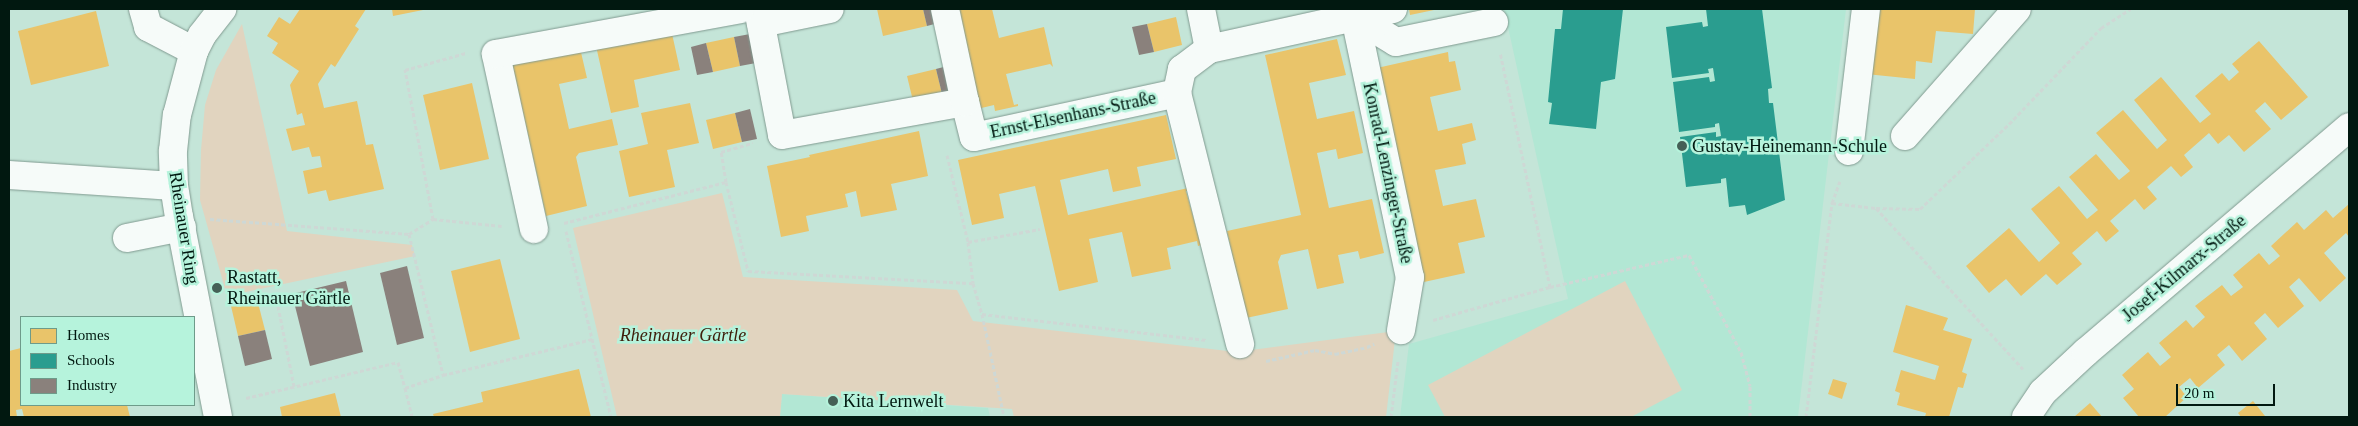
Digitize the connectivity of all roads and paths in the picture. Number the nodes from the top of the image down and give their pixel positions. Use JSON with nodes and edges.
{"nodes":[{"id":1,"x":144,"y":9,"type":"edge"},
{"id":2,"x":222,"y":9,"type":"edge"},
{"id":3,"x":830,"y":9,"type":"edge"},
{"id":4,"x":945,"y":9,"type":"edge"},
{"id":5,"x":1201,"y":9,"type":"edge"},
{"id":6,"x":1393,"y":9,"type":"edge"},
{"id":7,"x":1866,"y":9,"type":"edge"},
{"id":8,"x":2017,"y":9,"type":"edge"},
{"id":9,"x":2130,"y":9,"type":"edge"},
{"id":10,"x":753,"y":14,"type":"edge"},
{"id":11,"x":1354,"y":17,"type":"junction"},
{"id":12,"x":1494,"y":22,"type":"joint"},
{"id":13,"x":1209,"y":49,"type":"junction"},
{"id":14,"x":194,"y":51,"type":"junction"},
{"id":15,"x":496,"y":54,"type":"junction"},
{"id":16,"x":1177,"y":93,"type":"junction"},
{"id":17,"x":965,"y":102,"type":"junction"},
{"id":18,"x":935,"y":108,"type":"junction"},
{"id":19,"x":2349,"y":127,"type":"edge"},
{"id":20,"x":782,"y":135,"type":"junction"},
{"id":21,"x":1905,"y":136,"type":"dead end"},
{"id":22,"x":1849,"y":150,"type":"joint"},
{"id":23,"x":9,"y":175,"type":"edge"},
{"id":24,"x":726,"y":182,"type":"junction"},
{"id":25,"x":174,"y":186,"type":"junction"},
{"id":26,"x":1832,"y":204,"type":"junction"},
{"id":27,"x":1876,"y":208,"type":"junction"},
{"id":28,"x":433,"y":219,"type":"junction"},
{"id":29,"x":180,"y":222,"type":"junction"},
{"id":30,"x":564,"y":223,"type":"junction"},
{"id":31,"x":534,"y":229,"type":"junction"},
{"id":32,"x":1040,"y":229,"type":"dead end"},
{"id":33,"x":409,"y":234,"type":"junction"},
{"id":34,"x":127,"y":238,"type":"dead end"},
{"id":35,"x":968,"y":242,"type":"junction"},
{"id":36,"x":973,"y":284,"type":"junction"},
{"id":37,"x":1550,"y":287,"type":"junction"},
{"id":38,"x":278,"y":306,"type":"dead end"},
{"id":39,"x":982,"y":314,"type":"junction"},
{"id":40,"x":1401,"y":330,"type":"junction"},
{"id":41,"x":593,"y":339,"type":"junction"},
{"id":42,"x":1240,"y":344,"type":"junction"},
{"id":43,"x":444,"y":376,"type":"junction"},
{"id":44,"x":294,"y":386,"type":"junction"},
{"id":45,"x":405,"y":388,"type":"junction"},
{"id":46,"x":2043,"y":392,"type":"junction"},
{"id":47,"x":217,"y":411,"type":"edge"},
{"id":48,"x":412,"y":417,"type":"edge"},
{"id":49,"x":611,"y":417,"type":"edge"},
{"id":50,"x":1004,"y":417,"type":"edge"},
{"id":51,"x":1391,"y":417,"type":"edge"},
{"id":52,"x":1750,"y":417,"type":"edge"},
{"id":53,"x":1806,"y":417,"type":"edge"},
{"id":54,"x":2026,"y":417,"type":"edge"}],
"edges":[{"from":1,"to":14,"type":"street"},
{"from":2,"to":14,"type":"street","name":"Rheinauer Ring"},
{"from":3,"to":10,"type":"street"},
{"from":4,"to":17,"type":"street","name":"Ernst-Elsenhans-Straße"},
{"from":5,"to":13,"type":"street"},
{"from":6,"to":11,"type":"street"},
{"from":7,"to":22,"type":"street"},
{"from":8,"to":21,"type":"street"},
{"from":9,"to":27,"type":"path"},
{"from":10,"to":15,"type":"street"},
{"from":10,"to":20,"type":"street"},
{"from":11,"to":12,"type":"street"},
{"from":11,"to":13,"type":"street"},
{"from":11,"to":40,"type":"street","name":"Konrad-Lenzinger-Straße"},
{"from":12,"to":37,"type":"path"},
{"from":13,"to":16,"type":"street"},
{"from":14,"to":25,"type":"street","name":"Rheinauer Ring"},
{"from":15,"to":28,"type":"path"},
{"from":15,"to":31,"type":"street"},
{"from":16,"to":17,"type":"street","name":"Ernst-Elsenhans-Straße"},
{"from":16,"to":42,"type":"street"},
{"from":17,"to":18,"type":"street"},
{"from":18,"to":20,"type":"street"},
{"from":18,"to":35,"type":"path"},
{"from":19,"to":46,"type":"street","name":"Josef-Kilmarx-Straße"},
{"from":20,"to":24,"type":"path"},
{"from":22,"to":26,"type":"path"},
{"from":23,"to":25,"type":"street"},
{"from":24,"to":30,"type":"path"},
{"from":24,"to":36,"type":"path"},
{"from":25,"to":29,"type":"street","name":"Rheinauer Ring"},
{"from":26,"to":27,"type":"path"},
{"from":26,"to":53,"type":"path"},
{"from":27,"to":46,"type":"path"},
{"from":28,"to":31,"type":"path"},
{"from":28,"to":33,"type":"path"},
{"from":29,"to":33,"type":"path"},
{"from":29,"to":34,"type":"street"},
{"from":29,"to":47,"type":"street","name":"Rheinauer Ring"},
{"from":30,"to":31,"type":"path"},
{"from":30,"to":41,"type":"path"},
{"from":32,"to":35,"type":"path"},
{"from":33,"to":43,"type":"path"},
{"from":35,"to":36,"type":"path"},
{"from":36,"to":39,"type":"path"},
{"from":37,"to":40,"type":"path"},
{"from":37,"to":52,"type":"path"},
{"from":38,"to":44,"type":"path"},
{"from":39,"to":42,"type":"path"},
{"from":39,"to":50,"type":"path"},
{"from":40,"to":42,"type":"path"},
{"from":40,"to":51,"type":"path"},
{"from":41,"to":43,"type":"path"},
{"from":41,"to":49,"type":"path"},
{"from":43,"to":45,"type":"path"},
{"from":44,"to":45,"type":"path"},
{"from":44,"to":47,"type":"path"},
{"from":45,"to":48,"type":"path"},
{"from":46,"to":54,"type":"street","name":"Josef-Kilmarx-Straße"}]}
